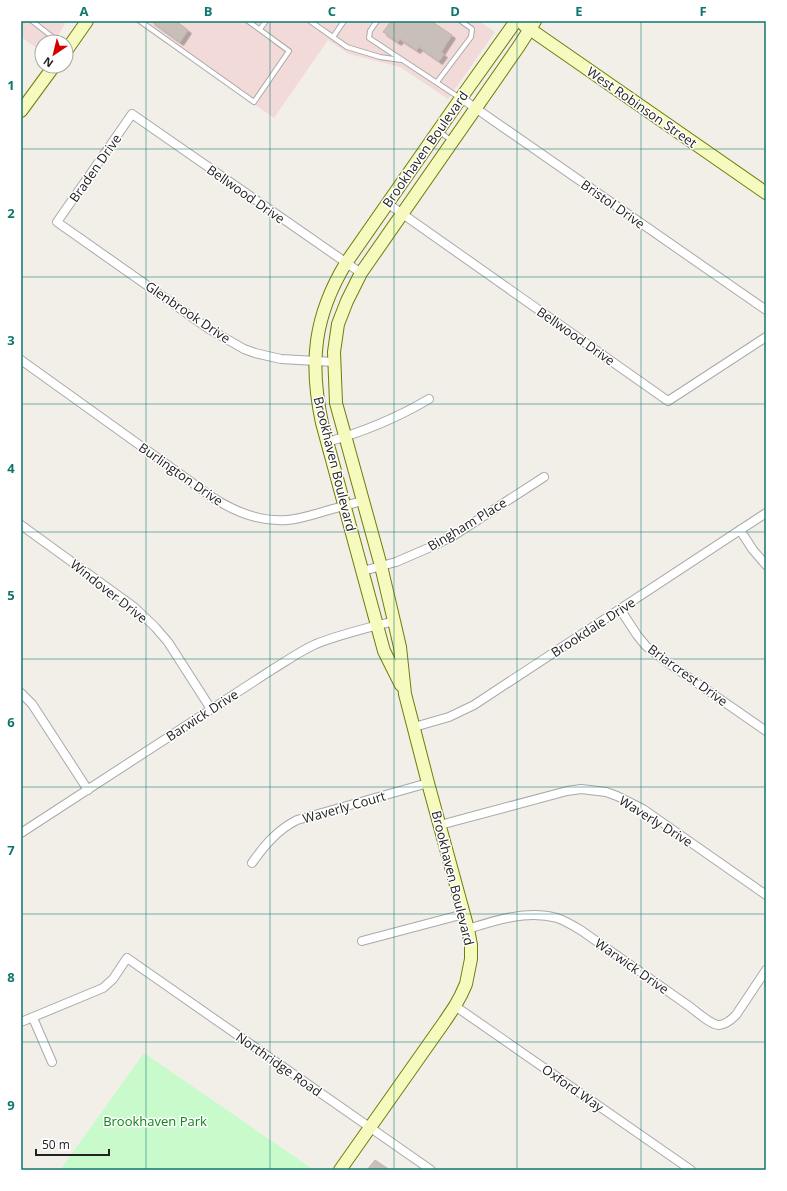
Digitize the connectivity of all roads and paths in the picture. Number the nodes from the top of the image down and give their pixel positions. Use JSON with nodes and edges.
{"nodes":[{"id":1,"x":32,"y":21,"type":"edge"},
{"id":2,"x":87,"y":21,"type":"edge"},
{"id":3,"x":140,"y":21,"type":"edge"},
{"id":4,"x":248,"y":21,"type":"edge"},
{"id":5,"x":266,"y":21,"type":"edge"},
{"id":6,"x":310,"y":21,"type":"edge"},
{"id":7,"x":344,"y":21,"type":"edge"},
{"id":8,"x":377,"y":21,"type":"edge"},
{"id":9,"x":460,"y":21,"type":"edge"},
{"id":10,"x":517,"y":21,"type":"edge"},
{"id":11,"x":38,"y":23,"type":"edge"},
{"id":12,"x":532,"y":25,"type":"edge"},
{"id":13,"x":260,"y":29,"type":"junction"},
{"id":14,"x":50,"y":34,"type":"edge"},
{"id":15,"x":74,"y":36,"type":"edge"},
{"id":16,"x":333,"y":37,"type":"junction"},
{"id":17,"x":404,"y":60,"type":"junction"},
{"id":18,"x":48,"y":74,"type":"edge"},
{"id":19,"x":437,"y":82,"type":"junction"},
{"id":20,"x":461,"y":98,"type":"junction"},
{"id":21,"x":476,"y":108,"type":"junction"},
{"id":22,"x":21,"y":111,"type":"edge"},
{"id":23,"x":132,"y":114,"type":"joint"},
{"id":24,"x":438,"y":131,"type":"junction"},
{"id":25,"x":452,"y":141,"type":"junction"},
{"id":26,"x":766,"y":193,"type":"edge"},
{"id":27,"x":387,"y":204,"type":"junction"},
{"id":28,"x":402,"y":213,"type":"junction"},
{"id":29,"x":57,"y":222,"type":"joint"},
{"id":30,"x":346,"y":263,"type":"junction"},
{"id":31,"x":361,"y":273,"type":"junction"},
{"id":32,"x":766,"y":310,"type":"edge"},
{"id":33,"x":766,"y":337,"type":"edge"},
{"id":34,"x":21,"y":360,"type":"edge"},
{"id":35,"x":315,"y":361,"type":"junction"},
{"id":36,"x":334,"y":362,"type":"junction"},
{"id":37,"x":429,"y":398,"type":"dead end"},
{"id":38,"x":345,"y":437,"type":"junction"},
{"id":39,"x":327,"y":442,"type":"junction"},
{"id":40,"x":544,"y":477,"type":"dead end"},
{"id":41,"x":362,"y":501,"type":"junction"},
{"id":42,"x":344,"y":506,"type":"junction"},
{"id":43,"x":766,"y":512,"type":"edge"},
{"id":44,"x":21,"y":525,"type":"edge"},
{"id":45,"x":740,"y":530,"type":"junction"},
{"id":46,"x":766,"y":565,"type":"edge"},
{"id":47,"x":381,"y":566,"type":"junction"},
{"id":48,"x":363,"y":571,"type":"junction"},
{"id":49,"x":620,"y":609,"type":"junction"},
{"id":50,"x":394,"y":621,"type":"junction"},
{"id":51,"x":377,"y":626,"type":"junction"},
{"id":52,"x":21,"y":693,"type":"edge"},
{"id":53,"x":405,"y":694,"type":"junction"},
{"id":54,"x":211,"y":709,"type":"junction"},
{"id":55,"x":414,"y":728,"type":"junction"},
{"id":56,"x":766,"y":731,"type":"edge"},
{"id":57,"x":428,"y":783,"type":"junction"},
{"id":58,"x":88,"y":790,"type":"junction"},
{"id":59,"x":440,"y":825,"type":"junction"},
{"id":60,"x":21,"y":833,"type":"edge"},
{"id":61,"x":252,"y":864,"type":"dead end"},
{"id":62,"x":766,"y":895,"type":"edge"},
{"id":63,"x":464,"y":914,"type":"junction"},
{"id":64,"x":468,"y":929,"type":"junction"},
{"id":65,"x":362,"y":941,"type":"dead end"},
{"id":66,"x":766,"y":970,"type":"edge"},
{"id":67,"x":455,"y":1006,"type":"junction"},
{"id":68,"x":34,"y":1018,"type":"junction"},
{"id":69,"x":21,"y":1022,"type":"edge"},
{"id":70,"x":52,"y":1062,"type":"dead end"},
{"id":71,"x":369,"y":1127,"type":"junction"},
{"id":72,"x":340,"y":1170,"type":"edge"},
{"id":73,"x":431,"y":1170,"type":"edge"},
{"id":74,"x":691,"y":1170,"type":"edge"}],
"edges":[{"from":1,"to":11,"type":"lane"},
{"from":2,"to":15,"type":"street"},
{"from":3,"to":13,"type":"lane"},
{"from":4,"to":13,"type":"lane"},
{"from":5,"to":13,"type":"lane"},
{"from":6,"to":16,"type":"lane"},
{"from":7,"to":16,"type":"lane"},
{"from":8,"to":17,"type":"lane"},
{"from":9,"to":19,"type":"lane"},
{"from":10,"to":12,"type":"street","name":"West Robinson Street"},
{"from":10,"to":20,"type":"street","name":"Brookhaven Boulevard"},
{"from":11,"to":14,"type":"lane"},
{"from":12,"to":21,"type":"street","name":"Brookhaven Boulevard"},
{"from":12,"to":26,"type":"street","name":"West Robinson Street"},
{"from":16,"to":17,"type":"lane"},
{"from":17,"to":19,"type":"lane"},
{"from":18,"to":22,"type":"street"},
{"from":19,"to":20,"type":"lane"},
{"from":20,"to":21,"type":"street","name":"Bristol Drive"},
{"from":20,"to":24,"type":"street","name":"Brookhaven Boulevard"},
{"from":21,"to":25,"type":"street","name":"Brookhaven Boulevard"},
{"from":21,"to":32,"type":"street","name":"Bristol Drive"},
{"from":23,"to":29,"type":"street","name":"Braden Drive"},
{"from":23,"to":30,"type":"street","name":"Bellwood Drive"},
{"from":24,"to":25,"type":"lane"},
{"from":24,"to":27,"type":"street","name":"Brookhaven Boulevard"},
{"from":25,"to":28,"type":"street","name":"Brookhaven Boulevard"},
{"from":27,"to":28,"type":"street","name":"Bellwood Drive"},
{"from":27,"to":30,"type":"street","name":"Brookhaven Boulevard"},
{"from":28,"to":31,"type":"street","name":"Brookhaven Boulevard"},
{"from":28,"to":33,"type":"street","name":"Bellwood Drive"},
{"from":29,"to":35,"type":"street","name":"Glenbrook Drive"},
{"from":30,"to":31,"type":"street","name":"Bellwood Drive"},
{"from":30,"to":35,"type":"street","name":"Brookhaven Boulevard"},
{"from":31,"to":36,"type":"street","name":"Brookhaven Boulevard"},
{"from":34,"to":42,"type":"street","name":"Burlington Drive"},
{"from":35,"to":36,"type":"street","name":"Glenbrook Drive"},
{"from":35,"to":39,"type":"street","name":"Brookhaven Boulevard"},
{"from":36,"to":38,"type":"street","name":"Brookhaven Boulevard"},
{"from":37,"to":38,"type":"street"},
{"from":38,"to":39,"type":"street"},
{"from":38,"to":41,"type":"street","name":"Brookhaven Boulevard"},
{"from":39,"to":42,"type":"street","name":"Brookhaven Boulevard"},
{"from":40,"to":47,"type":"street","name":"Bingham Place"},
{"from":41,"to":42,"type":"street","name":"Burlington Drive"},
{"from":41,"to":47,"type":"street","name":"Brookhaven Boulevard"},
{"from":42,"to":48,"type":"street","name":"Brookhaven Boulevard"},
{"from":43,"to":45,"type":"street","name":"Brookdale Drive"},
{"from":44,"to":54,"type":"street","name":"Windover Drive"},
{"from":45,"to":46,"type":"street"},
{"from":45,"to":49,"type":"street","name":"Brookdale Drive"},
{"from":47,"to":48,"type":"street","name":"Bingham Place"},
{"from":47,"to":50,"type":"street","name":"Brookhaven Boulevard"},
{"from":48,"to":51,"type":"street","name":"Brookhaven Boulevard"},
{"from":49,"to":55,"type":"street","name":"Brookdale Drive"},
{"from":49,"to":56,"type":"street","name":"Briarcrest Drive"},
{"from":50,"to":51,"type":"street","name":"Barwick Drive"},
{"from":50,"to":53,"type":"street","name":"Brookhaven Boulevard"},
{"from":51,"to":53,"type":"street","name":"Brookhaven Boulevard"},
{"from":51,"to":54,"type":"street","name":"Barwick Drive"},
{"from":52,"to":58,"type":"street"},
{"from":53,"to":55,"type":"street","name":"Brookhaven Boulevard"},
{"from":54,"to":58,"type":"street","name":"Barwick Drive"},
{"from":55,"to":57,"type":"street","name":"Brookhaven Boulevard"},
{"from":57,"to":59,"type":"street","name":"Brookhaven Boulevard"},
{"from":57,"to":61,"type":"street","name":"Waverly Court"},
{"from":58,"to":60,"type":"street","name":"Barwick Drive"},
{"from":59,"to":62,"type":"street","name":"Waverly Drive"},
{"from":59,"to":63,"type":"street","name":"Brookhaven Boulevard"},
{"from":63,"to":64,"type":"street","name":"Brookhaven Boulevard"},
{"from":63,"to":65,"type":"street"},
{"from":64,"to":66,"type":"street","name":"Warwick Drive"},
{"from":64,"to":67,"type":"street","name":"Brookhaven Boulevard"},
{"from":67,"to":71,"type":"street","name":"Brookhaven Boulevard"},
{"from":67,"to":74,"type":"street","name":"Oxford Way"},
{"from":68,"to":69,"type":"street"},
{"from":68,"to":70,"type":"street"},
{"from":68,"to":71,"type":"street","name":"Northridge Road"},
{"from":71,"to":72,"type":"street","name":"Brookhaven Boulevard"},
{"from":71,"to":73,"type":"street","name":"Northridge Road"}]}
